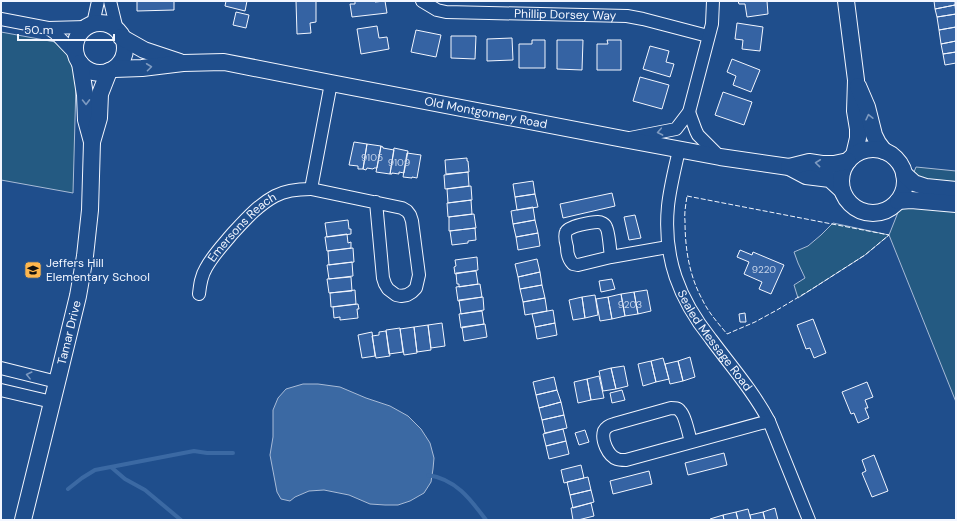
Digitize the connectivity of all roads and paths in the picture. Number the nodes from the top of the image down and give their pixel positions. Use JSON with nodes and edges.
{"nodes":[{"id":1,"x":98,"y":1,"type":"edge"},
{"id":2,"x":110,"y":1,"type":"edge"},
{"id":3,"x":422,"y":1,"type":"edge"},
{"id":4,"x":713,"y":1,"type":"edge"},
{"id":5,"x":846,"y":1,"type":"edge"},
{"id":6,"x":1,"y":19,"type":"edge"},
{"id":7,"x":90,"y":26,"type":"junction"},
{"id":8,"x":48,"y":28,"type":"junction"},
{"id":9,"x":119,"y":34,"type":"junction"},
{"id":10,"x":708,"y":36,"type":"junction"},
{"id":11,"x":78,"y":59,"type":"junction"},
{"id":12,"x":183,"y":63,"type":"junction"},
{"id":13,"x":112,"y":70,"type":"junction"},
{"id":14,"x":856,"y":80,"type":"junction"},
{"id":15,"x":331,"y":84,"type":"junction"},
{"id":16,"x":689,"y":112,"type":"junction"},
{"id":17,"x":623,"y":140,"type":"junction"},
{"id":18,"x":92,"y":142,"type":"junction"},
{"id":19,"x":679,"y":150,"type":"junction"},
{"id":20,"x":884,"y":151,"type":"junction"},
{"id":21,"x":720,"y":157,"type":"junction"},
{"id":22,"x":851,"y":158,"type":"junction"},
{"id":23,"x":789,"y":167,"type":"junction"},
{"id":24,"x":904,"y":174,"type":"junction"},
{"id":25,"x":311,"y":189,"type":"junction"},
{"id":26,"x":842,"y":190,"type":"junction"},
{"id":27,"x":956,"y":190,"type":"edge"},
{"id":28,"x":898,"y":201,"type":"junction"},
{"id":29,"x":376,"y":202,"type":"junction"},
{"id":30,"x":956,"y":204,"type":"edge"},
{"id":31,"x":668,"y":247,"type":"junction"},
{"id":32,"x":611,"y":257,"type":"dead end"},
{"id":33,"x":199,"y":294,"type":"dead end"},
{"id":34,"x":1,"y":368,"type":"edge"},
{"id":35,"x":57,"y":382,"type":"junction"},
{"id":36,"x":1,"y":390,"type":"edge"},
{"id":37,"x":52,"y":402,"type":"junction"},
{"id":38,"x":768,"y":421,"type":"junction"},
{"id":39,"x":691,"y":442,"type":"junction"},
{"id":40,"x":23,"y":520,"type":"edge"},
{"id":41,"x":809,"y":520,"type":"edge"}],
"edges":[{"from":1,"to":7,"type":"street"},
{"from":2,"to":9,"type":"street"},
{"from":3,"to":10,"type":"street","name":"Phillip Dorsey Way"},
{"from":4,"to":10,"type":"street"},
{"from":5,"to":14,"type":"street"},
{"from":6,"to":8,"type":"street"},
{"from":7,"to":8,"type":"street"},
{"from":7,"to":9,"type":"street"},
{"from":7,"to":11,"type":"street"},
{"from":8,"to":11,"type":"street"},
{"from":9,"to":12,"type":"street","name":"Old Montgomery Road"},
{"from":9,"to":13,"type":"street"},
{"from":10,"to":16,"type":"street"},
{"from":11,"to":13,"type":"street"},
{"from":11,"to":18,"type":"street","name":"Tamar Drive","one_way":true},
{"from":13,"to":12,"type":"street","name":"Old Montgomery Road","one_way":true},
{"from":12,"to":15,"type":"street","name":"Old Montgomery Road"},
{"from":13,"to":18,"type":"street","name":"Tamar Drive"},
{"from":20,"to":14,"type":"street","one_way":true},
{"from":14,"to":22,"type":"street"},
{"from":15,"to":17,"type":"street","name":"Old Montgomery Road"},
{"from":15,"to":25,"type":"street"},
{"from":16,"to":17,"type":"street","one_way":true},
{"from":16,"to":21,"type":"street"},
{"from":17,"to":19,"type":"street","name":"Old Montgomery Road"},
{"from":18,"to":35,"type":"street","name":"Tamar Drive"},
{"from":19,"to":21,"type":"street","name":"Old Montgomery Road"},
{"from":19,"to":31,"type":"street","name":"Sealed Message Road"},
{"from":20,"to":22,"type":"street"},
{"from":20,"to":24,"type":"street"},
{"from":21,"to":23,"type":"street","name":"Old Montgomery Road"},
{"from":22,"to":23,"type":"street","name":"Old Montgomery Road","one_way":true},
{"from":22,"to":26,"type":"street"},
{"from":23,"to":26,"type":"street","name":"Old Montgomery Road"},
{"from":24,"to":27,"type":"street"},
{"from":24,"to":28,"type":"street"},
{"from":25,"to":29,"type":"street","name":"Emersons Reach"},
{"from":25,"to":33,"type":"street","name":"Emersons Reach"},
{"from":26,"to":28,"type":"street"},
{"from":28,"to":30,"type":"street"},
{"from":29,"to":29,"type":"street","name":"Emersons Reach"},
{"from":31,"to":32,"type":"street"},
{"from":31,"to":38,"type":"street","name":"Sealed Message Road"},
{"from":35,"to":34,"type":"street","one_way":true},
{"from":35,"to":37,"type":"street","name":"Tamar Drive"},
{"from":36,"to":37,"type":"street"},
{"from":37,"to":40,"type":"street","name":"Tamar Drive"},
{"from":38,"to":39,"type":"street"},
{"from":38,"to":41,"type":"street","name":"Sealed Message Road"},
{"from":39,"to":39,"type":"street"}]}
